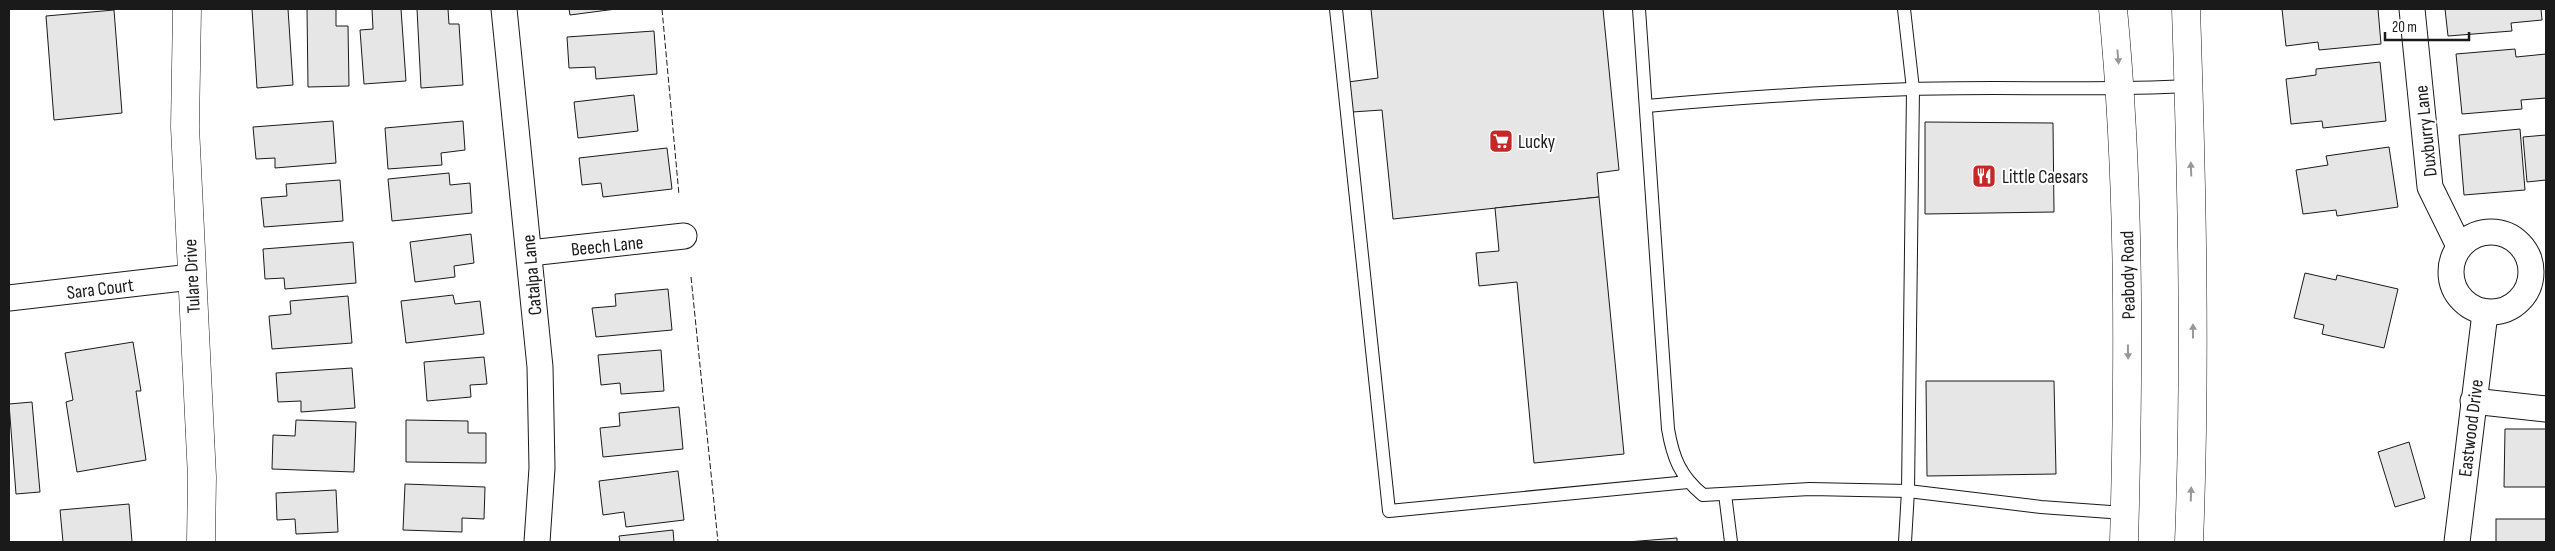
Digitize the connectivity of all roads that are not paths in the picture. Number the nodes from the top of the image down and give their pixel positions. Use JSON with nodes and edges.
{"nodes":[{"id":1,"x":187,"y":9,"type":"edge"},
{"id":2,"x":504,"y":9,"type":"edge"},
{"id":3,"x":1336,"y":9,"type":"edge"},
{"id":4,"x":1639,"y":9,"type":"edge"},
{"id":5,"x":1904,"y":9,"type":"edge"},
{"id":6,"x":2113,"y":9,"type":"edge"},
{"id":7,"x":2186,"y":9,"type":"edge"},
{"id":8,"x":2412,"y":9,"type":"edge"},
{"id":9,"x":2188,"y":86,"type":"junction"},
{"id":10,"x":1913,"y":89,"type":"junction"},
{"id":11,"x":2121,"y":90,"type":"junction"},
{"id":12,"x":1647,"y":106,"type":"junction"},
{"id":13,"x":684,"y":236,"type":"dead end"},
{"id":14,"x":2459,"y":246,"type":"junction"},
{"id":15,"x":2538,"y":252,"type":"edge"},
{"id":16,"x":530,"y":253,"type":"junction"},
{"id":17,"x":191,"y":277,"type":"junction"},
{"id":18,"x":9,"y":298,"type":"edge"},
{"id":19,"x":2485,"y":313,"type":"junction"},
{"id":20,"x":2473,"y":401,"type":"junction"},
{"id":21,"x":2546,"y":409,"type":"edge"},
{"id":22,"x":1688,"y":482,"type":"junction"},
{"id":23,"x":1908,"y":491,"type":"junction"},
{"id":24,"x":1725,"y":494,"type":"junction"},
{"id":25,"x":2124,"y":513,"type":"junction"},
{"id":26,"x":201,"y":542,"type":"edge"},
{"id":27,"x":537,"y":542,"type":"edge"},
{"id":28,"x":1731,"y":542,"type":"edge"},
{"id":29,"x":1905,"y":542,"type":"edge"},
{"id":30,"x":2124,"y":542,"type":"edge"},
{"id":31,"x":2189,"y":542,"type":"edge"},
{"id":32,"x":2457,"y":542,"type":"edge"}],
"edges":[{"from":1,"to":17,"type":"main road","name":"Tulare Drive"},
{"from":2,"to":16,"type":"street","name":"Catalpa Lane"},
{"from":3,"to":22,"type":"lane"},
{"from":4,"to":12,"type":"lane"},
{"from":5,"to":10,"type":"lane"},
{"from":6,"to":11,"type":"main road","name":"Peabody Road","one_way":true},
{"from":7,"to":9,"type":"main road"},
{"from":8,"to":14,"type":"street","name":"Duxburry Lane"},
{"from":9,"to":11,"type":"lane"},
{"from":31,"to":9,"type":"main road","one_way":true},
{"from":10,"to":11,"type":"lane"},
{"from":10,"to":12,"type":"lane"},
{"from":10,"to":23,"type":"lane"},
{"from":11,"to":25,"type":"main road","name":"Peabody Road","one_way":true},
{"from":12,"to":22,"type":"lane"},
{"from":13,"to":16,"type":"street","name":"Beech Lane"},
{"from":14,"to":15,"type":"street"},
{"from":14,"to":19,"type":"street"},
{"from":15,"to":19,"type":"street"},
{"from":16,"to":27,"type":"street","name":"Catalpa Lane"},
{"from":17,"to":18,"type":"street","name":"Sara Court"},
{"from":17,"to":26,"type":"main road","name":"Tulare Drive"},
{"from":19,"to":20,"type":"street","name":"Eastwood Drive"},
{"from":20,"to":21,"type":"street"},
{"from":20,"to":32,"type":"street","name":"Eastwood Drive"},
{"from":22,"to":24,"type":"lane"},
{"from":23,"to":24,"type":"lane"},
{"from":23,"to":25,"type":"lane"},
{"from":23,"to":29,"type":"lane"},
{"from":24,"to":28,"type":"lane"},
{"from":25,"to":30,"type":"main road","name":"Peabody Road"}]}
